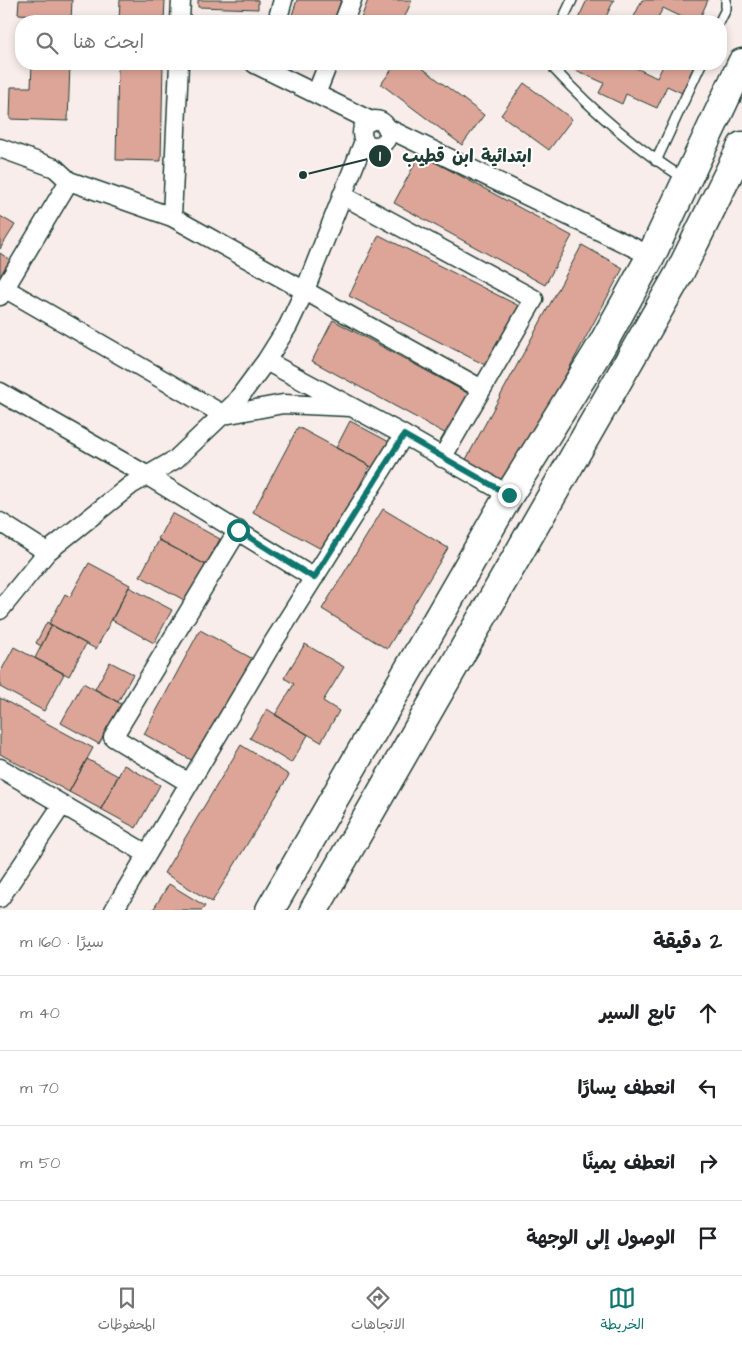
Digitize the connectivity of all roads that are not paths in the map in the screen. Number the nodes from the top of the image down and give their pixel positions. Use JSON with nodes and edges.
{"nodes":[{"id":1,"x":181,"y":0,"type":"edge"},
{"id":2,"x":283,"y":0,"type":"edge"},
{"id":3,"x":352,"y":0,"type":"edge"},
{"id":4,"x":572,"y":0,"type":"edge"},
{"id":5,"x":726,"y":0,"type":"edge"},
{"id":6,"x":180,"y":15,"type":"edge"},
{"id":7,"x":279,"y":15,"type":"edge"},
{"id":8,"x":346,"y":15,"type":"edge"},
{"id":9,"x":565,"y":15,"type":"edge"},
{"id":10,"x":723,"y":15,"type":"edge"},
{"id":11,"x":742,"y":63,"type":"edge"},
{"id":12,"x":178,"y":70,"type":"edge"},
{"id":13,"x":270,"y":70,"type":"edge"},
{"id":14,"x":326,"y":70,"type":"edge"},
{"id":15,"x":555,"y":70,"type":"edge"},
{"id":16,"x":698,"y":70,"type":"edge"},
{"id":17,"x":316,"y":94,"type":"junction"},
{"id":18,"x":379,"y":124,"type":"junction"},
{"id":19,"x":742,"y":146,"type":"edge"},
{"id":20,"x":0,"y":148,"type":"edge"},
{"id":21,"x":656,"y":161,"type":"junction"},
{"id":22,"x":686,"y":180,"type":"junction"},
{"id":23,"x":69,"y":181,"type":"junction"},
{"id":24,"x":342,"y":195,"type":"junction"},
{"id":25,"x":172,"y":217,"type":"junction"},
{"id":26,"x":651,"y":256,"type":"junction"},
{"id":27,"x":306,"y":290,"type":"junction"},
{"id":28,"x":2,"y":292,"type":"edge"},
{"id":29,"x":266,"y":361,"type":"junction"},
{"id":30,"x":480,"y":388,"type":"junction"},
{"id":31,"x":0,"y":392,"type":"edge"},
{"id":32,"x":351,"y":407,"type":"junction"},
{"id":33,"x":224,"y":415,"type":"junction"},
{"id":34,"x":404,"y":435,"type":"junction"},
{"id":35,"x":442,"y":458,"type":"junction"},
{"id":36,"x":148,"y":476,"type":"junction"},
{"id":37,"x":509,"y":495,"type":"junction"},
{"id":38,"x":0,"y":522,"type":"edge"},
{"id":39,"x":238,"y":530,"type":"junction"},
{"id":40,"x":47,"y":552,"type":"junction"},
{"id":41,"x":314,"y":578,"type":"junction"},
{"id":42,"x":0,"y":610,"type":"edge"},
{"id":43,"x":0,"y":768,"type":"edge"},
{"id":44,"x":189,"y":783,"type":"junction"},
{"id":45,"x":62,"y":804,"type":"junction"},
{"id":46,"x":147,"y":854,"type":"junction"},
{"id":47,"x":0,"y":898,"type":"edge"},
{"id":48,"x":114,"y":910,"type":"edge"},
{"id":49,"x":270,"y":910,"type":"edge"},
{"id":50,"x":314,"y":910,"type":"edge"}],
"edges":[{"from":1,"to":6,"type":"street"},
{"from":2,"to":7,"type":"street"},
{"from":3,"to":8,"type":"street"},
{"from":4,"to":9,"type":"lane"},
{"from":5,"to":10,"type":"lane"},
{"from":11,"to":22,"type":"main road"},
{"from":12,"to":25,"type":"street"},
{"from":13,"to":17,"type":"street"},
{"from":14,"to":17,"type":"street"},
{"from":15,"to":21,"type":"lane"},
{"from":16,"to":21,"type":"lane"},
{"from":17,"to":18,"type":"street"},
{"from":18,"to":24,"type":"street"},
{"from":18,"to":26,"type":"street"},
{"from":19,"to":50,"type":"main road"},
{"from":20,"to":23,"type":"street"},
{"from":21,"to":22,"type":"lane"},
{"from":22,"to":26,"type":"main road"},
{"from":23,"to":25,"type":"street"},
{"from":23,"to":28,"type":"street"},
{"from":24,"to":27,"type":"street"},
{"from":24,"to":30,"type":"street"},
{"from":25,"to":27,"type":"street"},
{"from":26,"to":37,"type":"main road"},
{"from":27,"to":29,"type":"street"},
{"from":27,"to":30,"type":"street"},
{"from":28,"to":33,"type":"street"},
{"from":29,"to":32,"type":"street"},
{"from":29,"to":33,"type":"street"},
{"from":30,"to":35,"type":"street"},
{"from":31,"to":36,"type":"street"},
{"from":32,"to":33,"type":"street"},
{"from":32,"to":34,"type":"street"},
{"from":33,"to":36,"type":"street"},
{"from":34,"to":35,"type":"street"},
{"from":34,"to":41,"type":"street"},
{"from":35,"to":37,"type":"street"},
{"from":36,"to":39,"type":"street"},
{"from":36,"to":40,"type":"street"},
{"from":37,"to":49,"type":"main road"},
{"from":38,"to":40,"type":"street"},
{"from":39,"to":41,"type":"street"},
{"from":39,"to":44,"type":"street"},
{"from":40,"to":42,"type":"street"},
{"from":41,"to":44,"type":"street"},
{"from":43,"to":45,"type":"street"},
{"from":44,"to":46,"type":"street"},
{"from":45,"to":46,"type":"street"},
{"from":45,"to":47,"type":"street"},
{"from":46,"to":48,"type":"street"}]}
